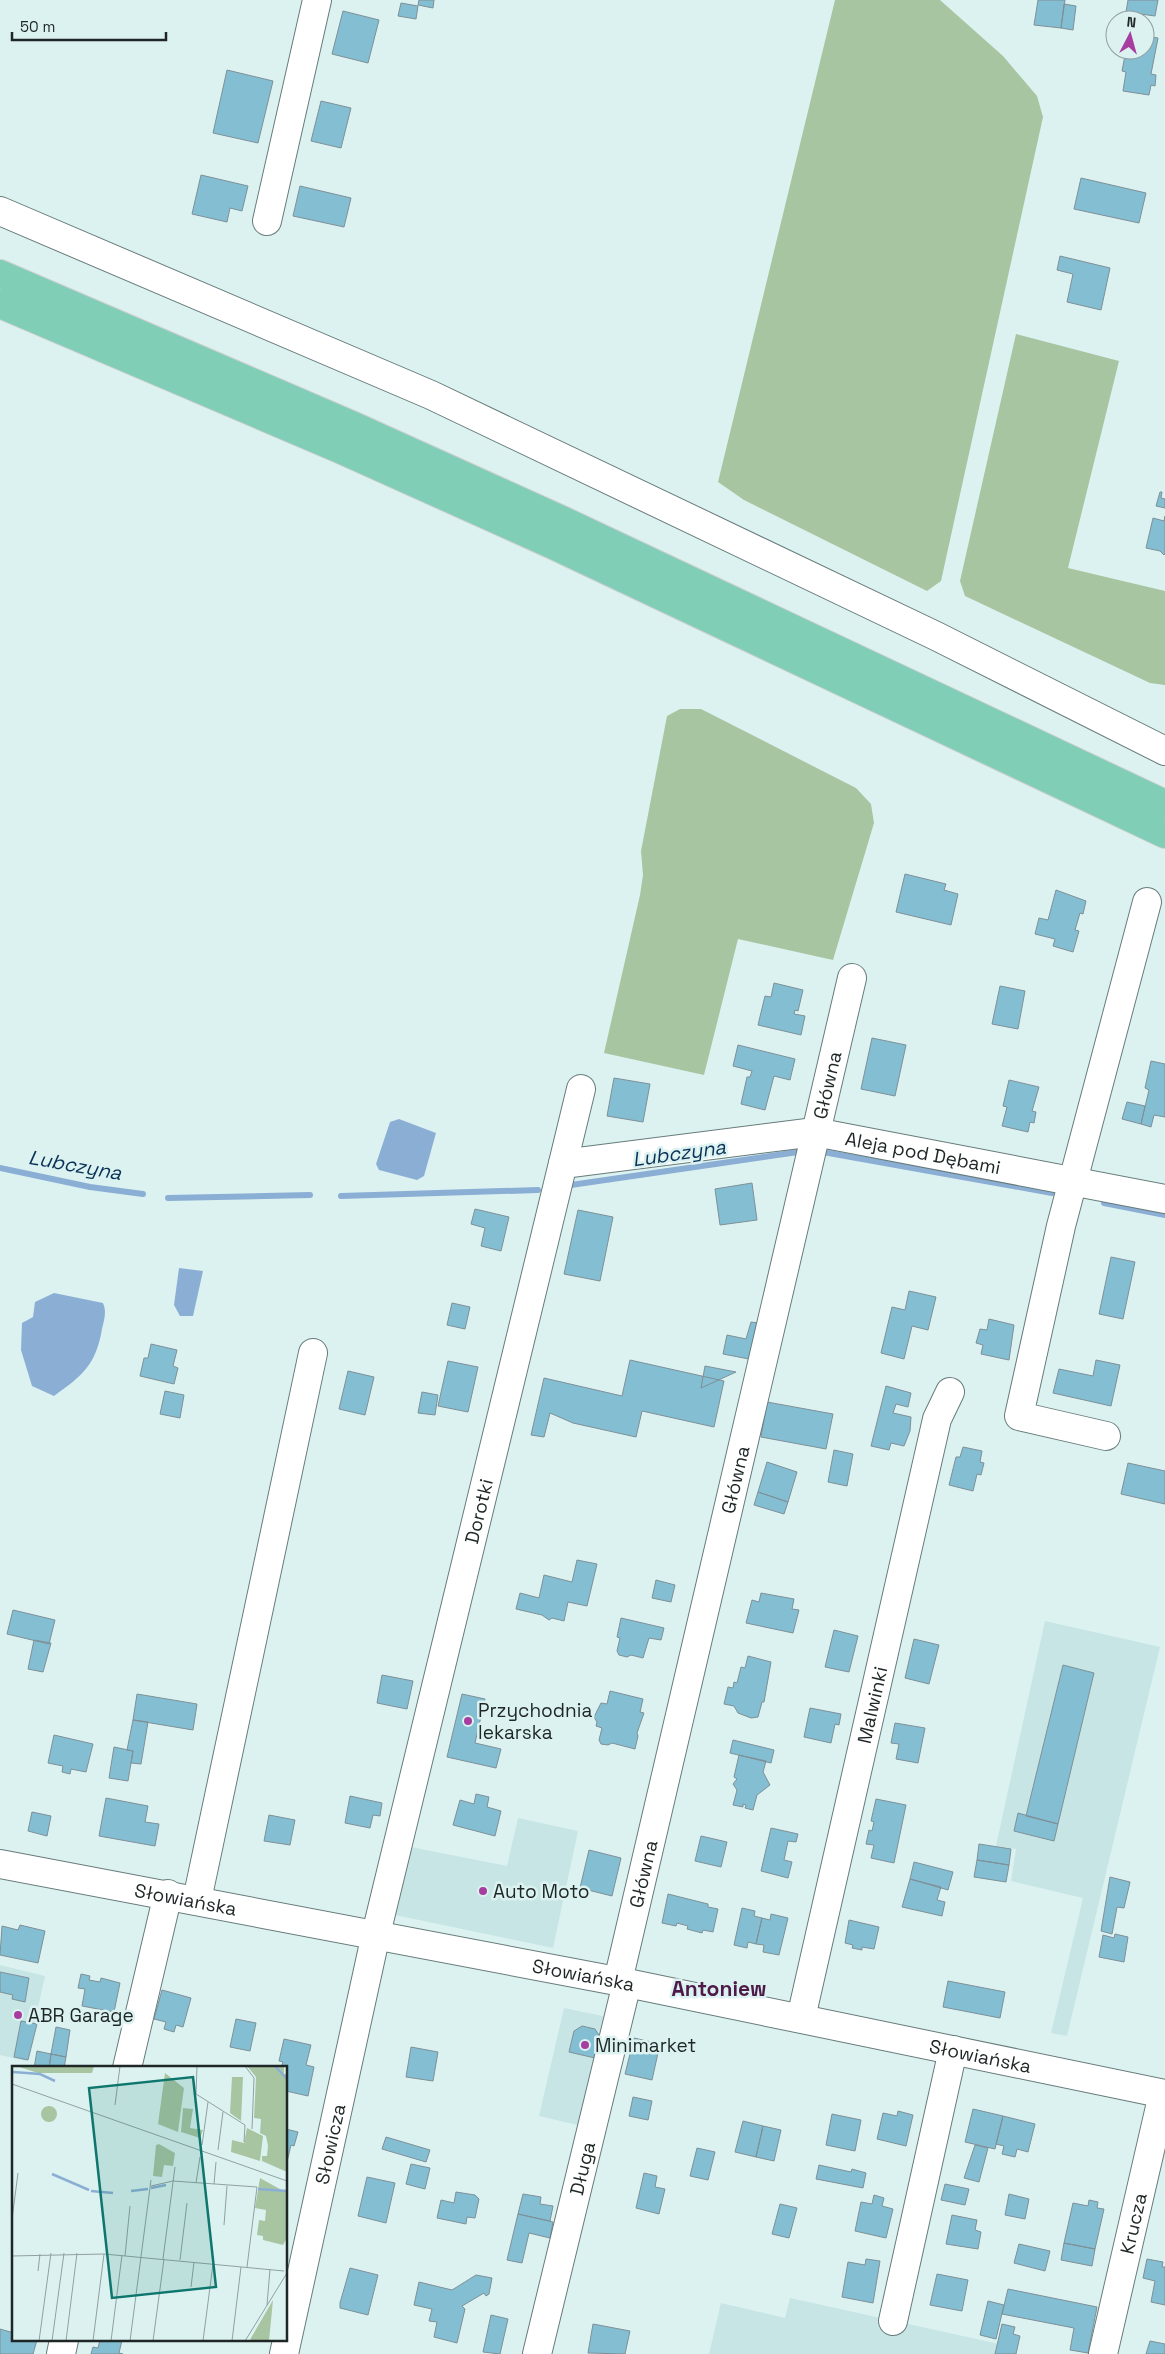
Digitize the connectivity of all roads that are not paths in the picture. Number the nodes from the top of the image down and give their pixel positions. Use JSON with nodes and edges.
{"nodes":[{"id":1,"x":317,"y":0,"type":"edge"},
{"id":2,"x":0,"y":211,"type":"edge"},
{"id":3,"x":267,"y":222,"type":"dead end"},
{"id":4,"x":0,"y":274,"type":"edge"},
{"id":5,"x":0,"y":304,"type":"edge"},
{"id":6,"x":1165,"y":751,"type":"edge"},
{"id":7,"x":1165,"y":804,"type":"edge"},
{"id":8,"x":1165,"y":834,"type":"edge"},
{"id":9,"x":1147,"y":902,"type":"dead end"},
{"id":10,"x":852,"y":978,"type":"dead end"},
{"id":11,"x":581,"y":1089,"type":"dead end"},
{"id":12,"x":816,"y":1132,"type":"junction"},
{"id":13,"x":562,"y":1164,"type":"junction"},
{"id":14,"x":1074,"y":1182,"type":"junction"},
{"id":15,"x":1165,"y":1199,"type":"edge"},
{"id":16,"x":313,"y":1353,"type":"dead end"},
{"id":17,"x":950,"y":1392,"type":"dead end"},
{"id":18,"x":1106,"y":1436,"type":"dead end"},
{"id":19,"x":0,"y":1864,"type":"edge"},
{"id":20,"x":168,"y":1894,"type":"junction"},
{"id":21,"x":197,"y":1900,"type":"junction"},
{"id":22,"x":376,"y":1934,"type":"junction"},
{"id":23,"x":622,"y":1982,"type":"junction"},
{"id":24,"x":801,"y":2018,"type":"junction"},
{"id":25,"x":953,"y":2050,"type":"junction"},
{"id":26,"x":128,"y":2066,"type":"edge"},
{"id":27,"x":1164,"y":2094,"type":"edge"},
{"id":28,"x":893,"y":2321,"type":"dead end"},
{"id":29,"x":288,"y":2336,"type":"edge"},
{"id":30,"x":537,"y":2354,"type":"edge"},
{"id":31,"x":1102,"y":2354,"type":"edge"}],
"edges":[{"from":1,"to":3,"type":"street"},
{"from":2,"to":6,"type":"street"},
{"from":4,"to":7,"type":"main road"},
{"from":5,"to":8,"type":"main road"},
{"from":9,"to":14,"type":"street"},
{"from":10,"to":12,"type":"street","name":"Główna"},
{"from":11,"to":13,"type":"street","name":"Dorotki"},
{"from":12,"to":13,"type":"street","name":"Aleja pod Dębami"},
{"from":12,"to":14,"type":"street","name":"Aleja pod Dębami"},
{"from":12,"to":23,"type":"street","name":"Główna"},
{"from":13,"to":22,"type":"street","name":"Dorotki"},
{"from":14,"to":15,"type":"street","name":"Aleja pod Dębami"},
{"from":14,"to":18,"type":"street"},
{"from":16,"to":21,"type":"street"},
{"from":17,"to":24,"type":"street","name":"Malwinki"},
{"from":19,"to":20,"type":"street","name":"Słowiańska"},
{"from":20,"to":21,"type":"street","name":"Słowiańska"},
{"from":20,"to":26,"type":"street"},
{"from":21,"to":22,"type":"street","name":"Słowiańska"},
{"from":22,"to":23,"type":"street","name":"Słowiańska"},
{"from":22,"to":29,"type":"street","name":"Słowicza"},
{"from":23,"to":24,"type":"street","name":"Słowiańska"},
{"from":23,"to":30,"type":"street","name":"Długa"},
{"from":24,"to":25,"type":"street","name":"Słowiańska"},
{"from":25,"to":27,"type":"street","name":"Słowiańska"},
{"from":25,"to":28,"type":"street"},
{"from":27,"to":31,"type":"street","name":"Krucza"}]}
